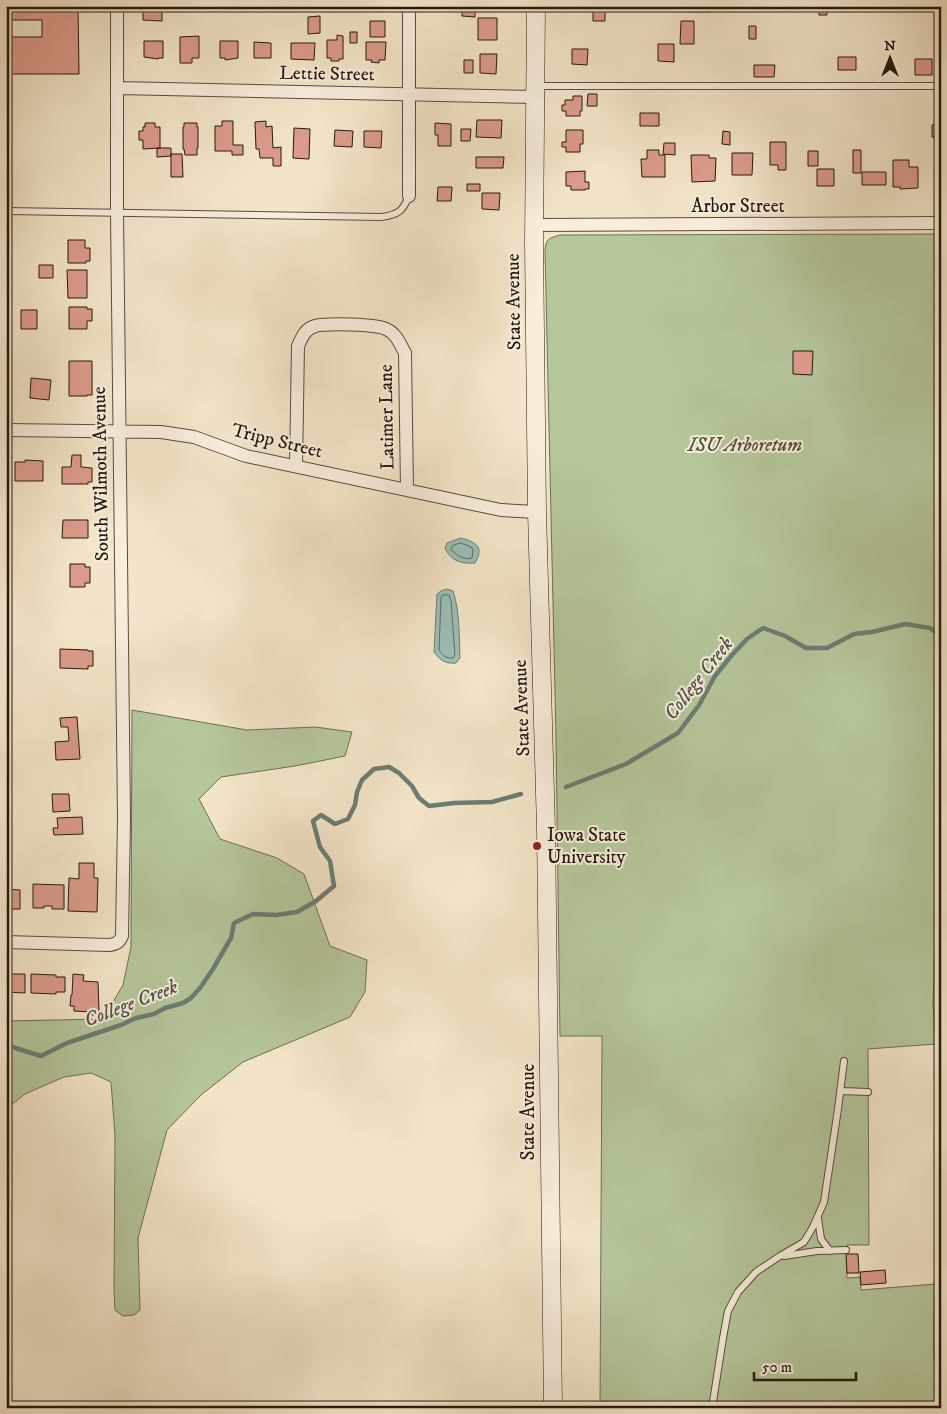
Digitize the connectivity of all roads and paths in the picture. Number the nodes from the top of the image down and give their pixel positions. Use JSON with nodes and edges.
{"nodes":[{"id":1,"x":117,"y":6,"type":"edge"},
{"id":2,"x":409,"y":6,"type":"edge"},
{"id":3,"x":536,"y":6,"type":"edge"},
{"id":4,"x":941,"y":86,"type":"edge"},
{"id":5,"x":118,"y":88,"type":"junction"},
{"id":6,"x":536,"y":91,"type":"junction"},
{"id":7,"x":409,"y":94,"type":"junction"},
{"id":8,"x":409,"y":196,"type":"joint"},
{"id":9,"x":6,"y":211,"type":"edge"},
{"id":10,"x":117,"y":213,"type":"junction"},
{"id":11,"x":941,"y":224,"type":"edge"},
{"id":12,"x":534,"y":226,"type":"junction"},
{"id":13,"x":6,"y":430,"type":"edge"},
{"id":14,"x":119,"y":431,"type":"junction"},
{"id":15,"x":296,"y":466,"type":"junction"},
{"id":16,"x":407,"y":490,"type":"junction"},
{"id":17,"x":537,"y":512,"type":"junction"},
{"id":18,"x":6,"y":942,"type":"edge"},
{"id":19,"x":844,"y":1061,"type":"dead end"},
{"id":20,"x":841,"y":1091,"type":"junction"},
{"id":21,"x":868,"y":1092,"type":"dead end"},
{"id":22,"x":818,"y":1216,"type":"junction"},
{"id":23,"x":846,"y":1250,"type":"dead end"},
{"id":24,"x":830,"y":1251,"type":"junction"},
{"id":25,"x":780,"y":1256,"type":"junction"},
{"id":26,"x":552,"y":1408,"type":"edge"},
{"id":27,"x":712,"y":1408,"type":"edge"}],
"edges":[{"from":1,"to":5,"type":"street","name":"South Wilmoth Avenue"},
{"from":2,"to":7,"type":"street"},
{"from":3,"to":6,"type":"street","name":"State Avenue"},
{"from":4,"to":6,"type":"lane"},
{"from":5,"to":7,"type":"street","name":"Lettie Street"},
{"from":5,"to":10,"type":"street","name":"South Wilmoth Avenue"},
{"from":6,"to":7,"type":"street","name":"Lettie Street"},
{"from":6,"to":12,"type":"street","name":"State Avenue"},
{"from":7,"to":8,"type":"street"},
{"from":8,"to":10,"type":"lane"},
{"from":9,"to":10,"type":"lane"},
{"from":10,"to":14,"type":"street","name":"South Wilmoth Avenue"},
{"from":11,"to":12,"type":"street","name":"Arbor Street"},
{"from":12,"to":17,"type":"street","name":"State Avenue"},
{"from":13,"to":14,"type":"street","name":"Tripp Street"},
{"from":14,"to":15,"type":"street","name":"Tripp Street"},
{"from":14,"to":18,"type":"street","name":"South Wilmoth Avenue"},
{"from":15,"to":16,"type":"street","name":"Tripp Street"},
{"from":15,"to":16,"type":"street","name":"Latimer Lane"},
{"from":16,"to":17,"type":"street","name":"Tripp Street"},
{"from":17,"to":26,"type":"street","name":"State Avenue"},
{"from":19,"to":20,"type":"lane"},
{"from":20,"to":21,"type":"lane"},
{"from":20,"to":22,"type":"lane"},
{"from":22,"to":24,"type":"lane"},
{"from":22,"to":25,"type":"lane"},
{"from":23,"to":24,"type":"lane"},
{"from":24,"to":25,"type":"lane"},
{"from":25,"to":27,"type":"lane"}]}
